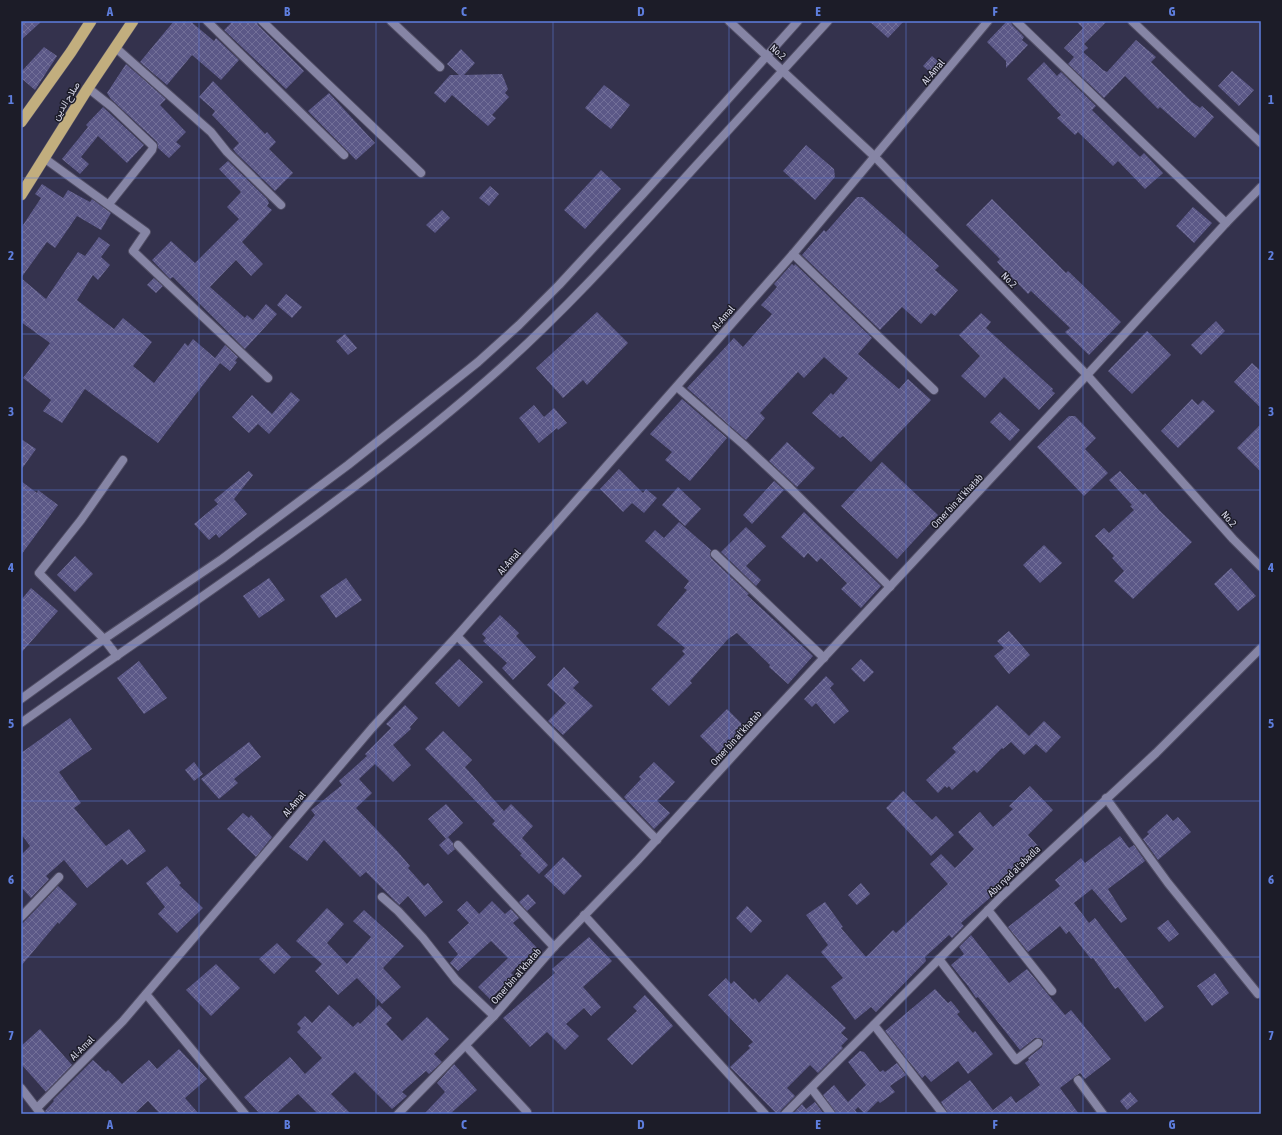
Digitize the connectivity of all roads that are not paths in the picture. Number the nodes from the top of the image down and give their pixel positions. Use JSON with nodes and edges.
{"nodes":[{"id":1,"x":133,"y":21,"type":"edge"},
{"id":2,"x":207,"y":21,"type":"edge"},
{"id":3,"x":262,"y":21,"type":"edge"},
{"id":4,"x":391,"y":21,"type":"edge"},
{"id":5,"x":729,"y":21,"type":"edge"},
{"id":6,"x":798,"y":21,"type":"edge"},
{"id":7,"x":828,"y":21,"type":"edge"},
{"id":8,"x":988,"y":21,"type":"edge"},
{"id":9,"x":1016,"y":21,"type":"edge"},
{"id":10,"x":1132,"y":21,"type":"edge"},
{"id":11,"x":89,"y":22,"type":"edge"},
{"id":12,"x":116,"y":48,"type":"junction"},
{"id":13,"x":767,"y":56,"type":"junction"},
{"id":14,"x":440,"y":67,"type":"dead end"},
{"id":15,"x":783,"y":70,"type":"junction"},
{"id":16,"x":88,"y":88,"type":"junction"},
{"id":17,"x":21,"y":122,"type":"edge"},
{"id":18,"x":1261,"y":143,"type":"edge"},
{"id":19,"x":344,"y":155,"type":"dead end"},
{"id":20,"x":874,"y":156,"type":"junction"},
{"id":21,"x":44,"y":158,"type":"junction"},
{"id":22,"x":421,"y":173,"type":"dead end"},
{"id":23,"x":1261,"y":187,"type":"edge"},
{"id":24,"x":21,"y":195,"type":"edge"},
{"id":25,"x":109,"y":204,"type":"junction"},
{"id":26,"x":281,"y":205,"type":"dead end"},
{"id":27,"x":1226,"y":223,"type":"junction"},
{"id":28,"x":793,"y":254,"type":"junction"},
{"id":29,"x":1087,"y":375,"type":"junction"},
{"id":30,"x":268,"y":378,"type":"dead end"},
{"id":31,"x":677,"y":387,"type":"junction"},
{"id":32,"x":934,"y":390,"type":"dead end"},
{"id":33,"x":123,"y":460,"type":"dead end"},
{"id":34,"x":716,"y":554,"type":"dead end"},
{"id":35,"x":1261,"y":567,"type":"edge"},
{"id":36,"x":890,"y":587,"type":"junction"},
{"id":37,"x":458,"y":636,"type":"junction"},
{"id":38,"x":104,"y":639,"type":"junction"},
{"id":39,"x":1261,"y":648,"type":"edge"},
{"id":40,"x":117,"y":656,"type":"junction"},
{"id":41,"x":824,"y":658,"type":"junction"},
{"id":42,"x":21,"y":699,"type":"edge"},
{"id":43,"x":21,"y":723,"type":"edge"},
{"id":44,"x":1106,"y":798,"type":"junction"},
{"id":45,"x":657,"y":840,"type":"junction"},
{"id":46,"x":458,"y":845,"type":"dead end"},
{"id":47,"x":59,"y":877,"type":"dead end"},
{"id":48,"x":382,"y":897,"type":"dead end"},
{"id":49,"x":988,"y":910,"type":"junction"},
{"id":50,"x":584,"y":915,"type":"junction"},
{"id":51,"x":21,"y":917,"type":"edge"},
{"id":52,"x":554,"y":947,"type":"junction"},
{"id":53,"x":939,"y":959,"type":"junction"},
{"id":54,"x":1052,"y":991,"type":"dead end"},
{"id":55,"x":146,"y":994,"type":"junction"},
{"id":56,"x":1258,"y":994,"type":"dead end"},
{"id":57,"x":494,"y":1016,"type":"junction"},
{"id":58,"x":874,"y":1025,"type":"junction"},
{"id":59,"x":1038,"y":1043,"type":"dead end"},
{"id":60,"x":466,"y":1046,"type":"junction"},
{"id":61,"x":1078,"y":1080,"type":"dead end"},
{"id":62,"x":21,"y":1088,"type":"edge"},
{"id":63,"x":812,"y":1089,"type":"junction"},
{"id":64,"x":39,"y":1111,"type":"edge"},
{"id":65,"x":527,"y":1112,"type":"dead end"},
{"id":66,"x":245,"y":1114,"type":"edge"},
{"id":67,"x":398,"y":1114,"type":"edge"},
{"id":68,"x":765,"y":1114,"type":"edge"},
{"id":69,"x":785,"y":1114,"type":"edge"},
{"id":70,"x":831,"y":1114,"type":"edge"},
{"id":71,"x":943,"y":1114,"type":"edge"},
{"id":72,"x":1103,"y":1114,"type":"edge"}],
"edges":[{"from":1,"to":12,"type":"highway","name":"صلاح الدين"},
{"from":2,"to":19,"type":"street"},
{"from":3,"to":22,"type":"street"},
{"from":4,"to":14,"type":"street"},
{"from":5,"to":13,"type":"street","name":"No.2"},
{"from":6,"to":13,"type":"street"},
{"from":7,"to":15,"type":"street"},
{"from":8,"to":20,"type":"street","name":"Al-Amal"},
{"from":9,"to":27,"type":"street"},
{"from":10,"to":18,"type":"street"},
{"from":11,"to":17,"type":"highway"},
{"from":12,"to":16,"type":"highway","name":"صلاح الدين"},
{"from":12,"to":26,"type":"street"},
{"from":13,"to":15,"type":"street","name":"No.2"},
{"from":13,"to":38,"type":"street"},
{"from":15,"to":20,"type":"street","name":"No.2"},
{"from":15,"to":40,"type":"street"},
{"from":16,"to":21,"type":"highway","name":"صلاح الدين"},
{"from":16,"to":25,"type":"street"},
{"from":20,"to":28,"type":"street","name":"Al-Amal"},
{"from":20,"to":29,"type":"street","name":"No.2"},
{"from":21,"to":24,"type":"highway","name":"صلاح الدين"},
{"from":21,"to":25,"type":"street"},
{"from":23,"to":27,"type":"street","name":"Omer bin al'khatab"},
{"from":25,"to":30,"type":"street"},
{"from":27,"to":29,"type":"street","name":"Omer bin al'khatab"},
{"from":28,"to":31,"type":"street","name":"Al-Amal"},
{"from":28,"to":32,"type":"street"},
{"from":29,"to":35,"type":"street","name":"No.2"},
{"from":29,"to":36,"type":"street","name":"Omer bin al'khatab"},
{"from":31,"to":36,"type":"street"},
{"from":31,"to":37,"type":"street","name":"Al-Amal"},
{"from":33,"to":38,"type":"street"},
{"from":34,"to":41,"type":"street"},
{"from":36,"to":41,"type":"street","name":"Omer bin al'khatab"},
{"from":37,"to":45,"type":"street"},
{"from":37,"to":55,"type":"street","name":"Al-Amal"},
{"from":38,"to":40,"type":"street"},
{"from":38,"to":42,"type":"street"},
{"from":39,"to":44,"type":"street","name":"Abu ryad al'abadla"},
{"from":40,"to":43,"type":"street"},
{"from":41,"to":45,"type":"street","name":"Omer bin al'khatab"},
{"from":44,"to":49,"type":"street","name":"Abu ryad al'abadla"},
{"from":44,"to":56,"type":"street"},
{"from":45,"to":50,"type":"street","name":"Omer bin al'khatab"},
{"from":46,"to":52,"type":"street"},
{"from":47,"to":51,"type":"street"},
{"from":48,"to":57,"type":"street"},
{"from":49,"to":53,"type":"street","name":"Abu ryad al'abadla"},
{"from":49,"to":54,"type":"street"},
{"from":50,"to":52,"type":"street","name":"Omer bin al'khatab"},
{"from":50,"to":68,"type":"street"},
{"from":52,"to":57,"type":"street","name":"Omer bin al'khatab"},
{"from":53,"to":58,"type":"street","name":"Abu ryad al'abadla"},
{"from":53,"to":59,"type":"street"},
{"from":55,"to":64,"type":"street","name":"Al-Amal"},
{"from":55,"to":66,"type":"street"},
{"from":57,"to":60,"type":"street","name":"Omer bin al'khatab"},
{"from":58,"to":63,"type":"street","name":"Abu ryad al'abadla"},
{"from":58,"to":71,"type":"street"},
{"from":60,"to":65,"type":"street"},
{"from":60,"to":67,"type":"street","name":"Omer bin al'khatab"},
{"from":61,"to":72,"type":"street"},
{"from":62,"to":64,"type":"street"},
{"from":63,"to":69,"type":"street","name":"Abu ryad al'abadla"},
{"from":63,"to":70,"type":"street"}]}
